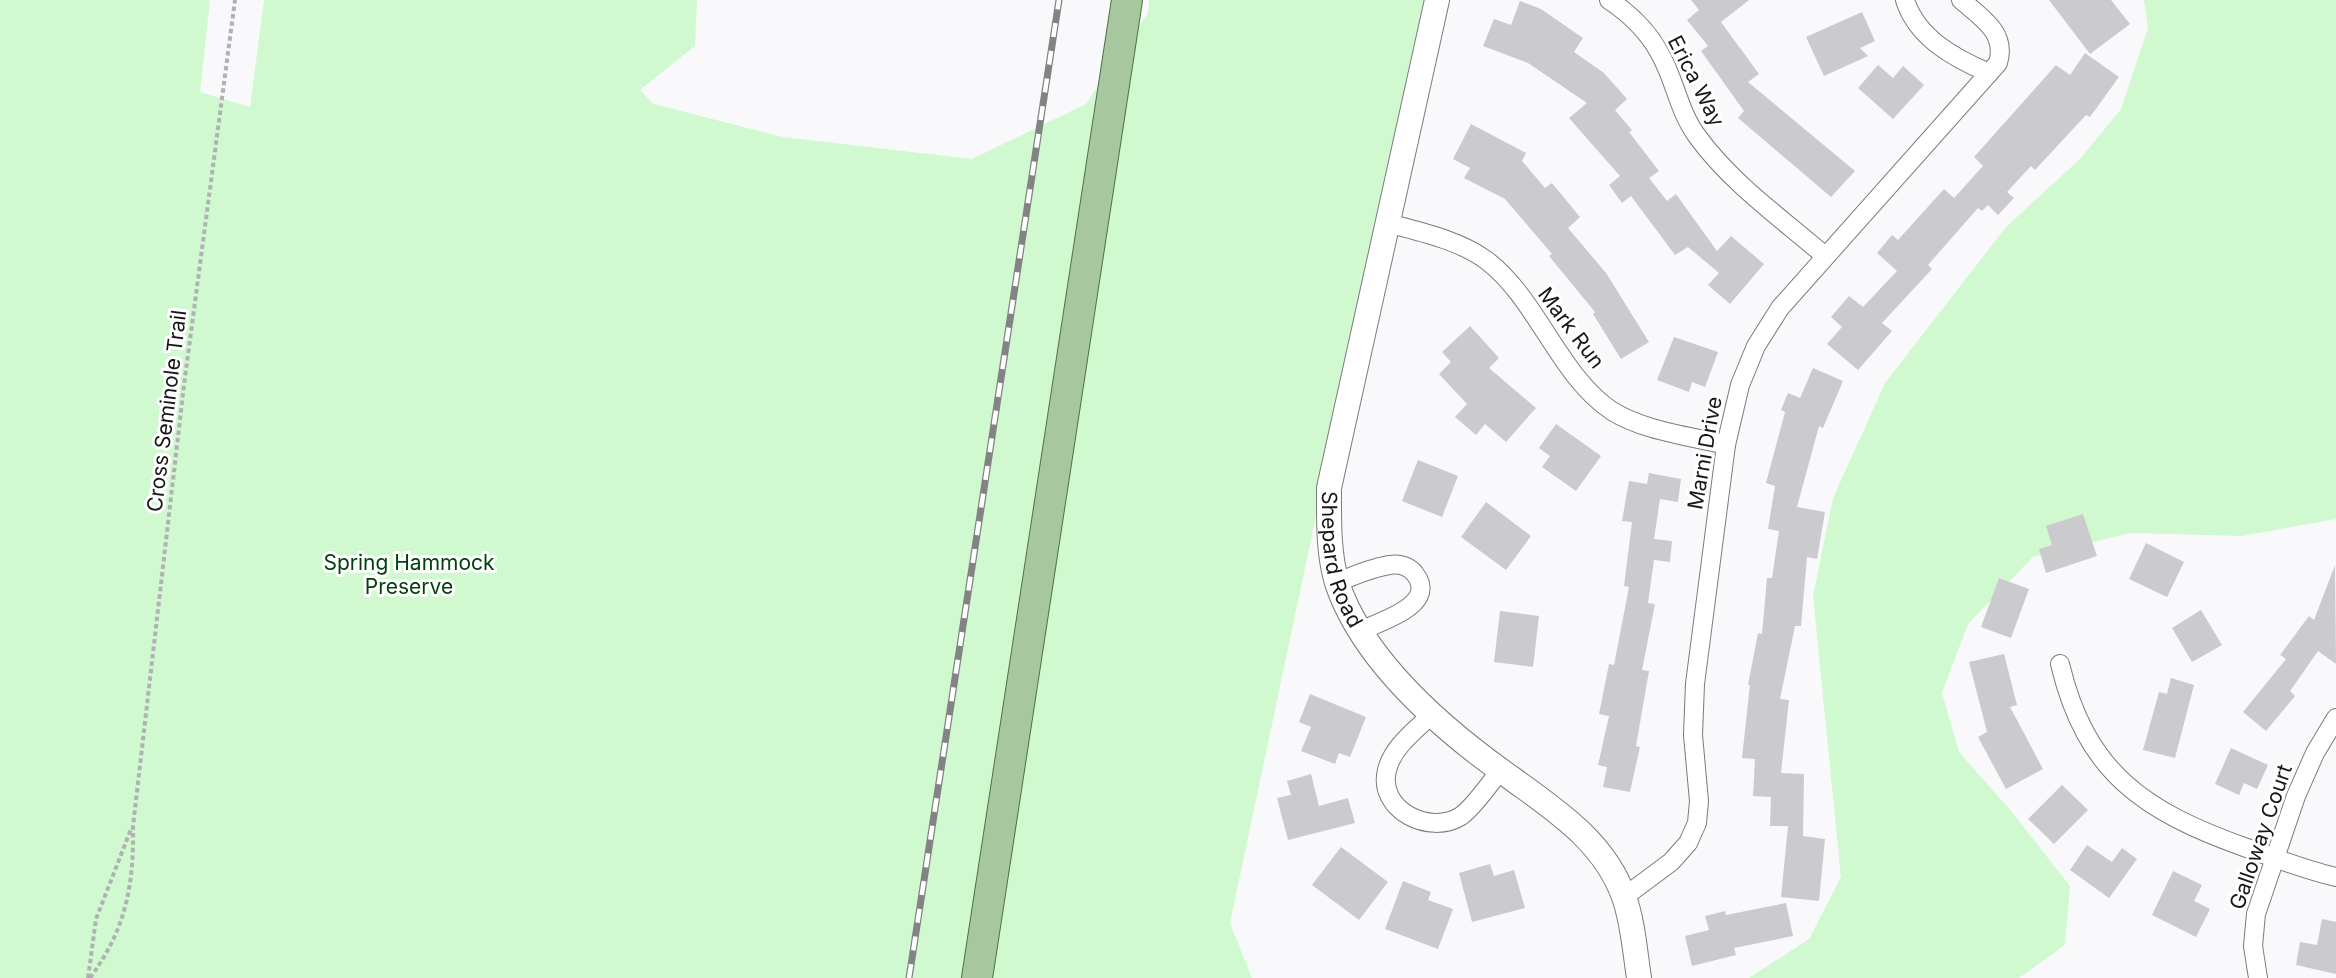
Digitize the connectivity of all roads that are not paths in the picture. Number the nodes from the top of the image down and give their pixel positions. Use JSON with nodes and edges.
{"nodes":[{"id":1,"x":1127,"y":0,"type":"edge"},
{"id":2,"x":1437,"y":0,"type":"edge"},
{"id":3,"x":1609,"y":0,"type":"edge"},
{"id":4,"x":1905,"y":0,"type":"edge"},
{"id":5,"x":1962,"y":0,"type":"edge"},
{"id":6,"x":1989,"y":73,"type":"junction"},
{"id":7,"x":1388,"y":223,"type":"junction"},
{"id":8,"x":1825,"y":256,"type":"junction"},
{"id":9,"x":1726,"y":445,"type":"junction"},
{"id":10,"x":1337,"y":582,"type":"junction"},
{"id":11,"x":1360,"y":631,"type":"junction"},
{"id":12,"x":2060,"y":664,"type":"dead end"},
{"id":13,"x":1432,"y":714,"type":"junction"},
{"id":14,"x":2336,"y":718,"type":"edge"},
{"id":15,"x":1500,"y":771,"type":"junction"},
{"id":16,"x":2275,"y":858,"type":"junction"},
{"id":17,"x":2336,"y":877,"type":"edge"},
{"id":18,"x":1624,"y":897,"type":"junction"},
{"id":19,"x":977,"y":978,"type":"edge"},
{"id":20,"x":1639,"y":978,"type":"edge"},
{"id":21,"x":2258,"y":978,"type":"edge"}],
"edges":[{"from":1,"to":19,"type":"main road"},
{"from":2,"to":7,"type":"street","name":"Shepard Road"},
{"from":3,"to":8,"type":"street","name":"Erica Way"},
{"from":4,"to":6,"type":"street"},
{"from":5,"to":6,"type":"street","name":"Marni Drive"},
{"from":6,"to":8,"type":"street","name":"Marni Drive"},
{"from":7,"to":9,"type":"street","name":"Mark Run"},
{"from":7,"to":10,"type":"street","name":"Shepard Road"},
{"from":8,"to":9,"type":"street","name":"Marni Drive"},
{"from":9,"to":18,"type":"street","name":"Marni Drive"},
{"from":10,"to":11,"type":"street","name":"Shepard Road"},
{"from":10,"to":11,"type":"street"},
{"from":11,"to":13,"type":"street","name":"Shepard Road"},
{"from":12,"to":16,"type":"street"},
{"from":13,"to":15,"type":"street","name":"Shepard Road"},
{"from":13,"to":15,"type":"street"},
{"from":14,"to":16,"type":"street","name":"Galloway Court"},
{"from":15,"to":18,"type":"street","name":"Shepard Road"},
{"from":16,"to":17,"type":"street"},
{"from":16,"to":21,"type":"street","name":"Galloway Court"},
{"from":18,"to":20,"type":"street","name":"Shepard Road"}]}
